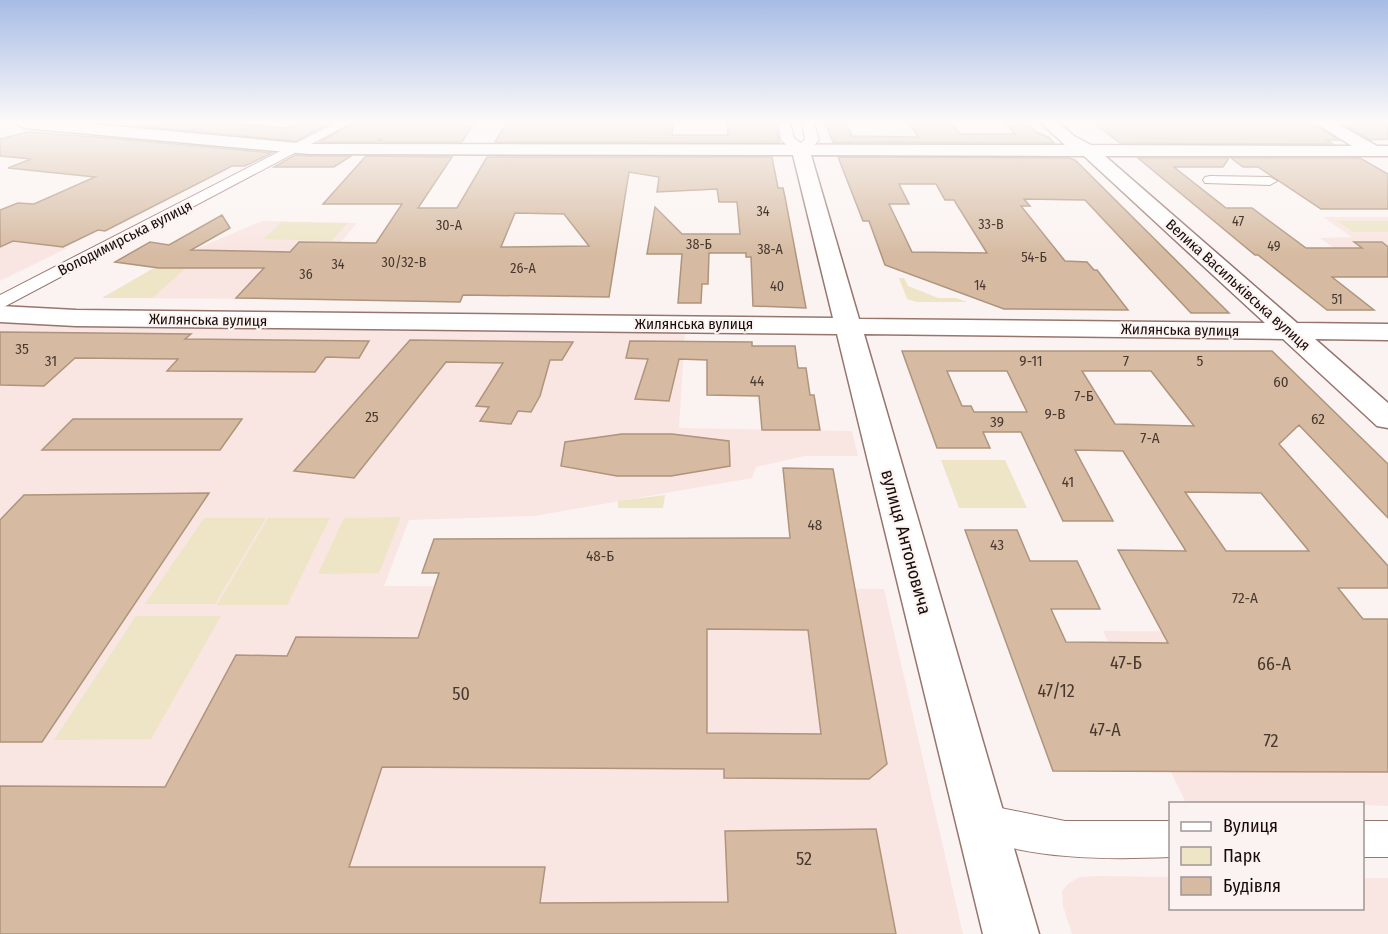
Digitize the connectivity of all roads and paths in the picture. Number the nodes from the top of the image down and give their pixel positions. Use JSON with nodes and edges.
{"nodes":[{"id":1,"x":262,"y":167,"type":"edge"},
{"id":2,"x":806,"y":167,"type":"edge"},
{"id":3,"x":1106,"y":167,"type":"edge"},
{"id":4,"x":1210,"y":180,"type":"dead end"},
{"id":5,"x":1270,"y":181,"type":"dead end"},
{"id":6,"x":0,"y":303,"type":"edge"},
{"id":7,"x":0,"y":314,"type":"edge"},
{"id":8,"x":849,"y":325,"type":"junction"},
{"id":9,"x":1290,"y":331,"type":"junction"},
{"id":10,"x":1388,"y":332,"type":"edge"},
{"id":11,"x":1388,"y":419,"type":"edge"},
{"id":12,"x":981,"y":822,"type":"junction"},
{"id":13,"x":1169,"y":839,"type":"edge"},
{"id":14,"x":1364,"y":839,"type":"edge"},
{"id":15,"x":1388,"y":839,"type":"edge"},
{"id":16,"x":1011,"y":934,"type":"edge"}],
"edges":[{"from":1,"to":6,"type":"street","name":"Володимирська вулиця"},
{"from":2,"to":8,"type":"main road","name":"вулиця Антоновича"},
{"from":3,"to":9,"type":"main road","name":"Велика Васильківська вулиця"},
{"from":4,"to":5,"type":"street"},
{"from":7,"to":8,"type":"main road","name":"Жилянська вулиця"},
{"from":8,"to":9,"type":"main road","name":"Жилянська вулиця"},
{"from":8,"to":12,"type":"main road","name":"вулиця Антоновича"},
{"from":9,"to":10,"type":"main road","name":"Жилянська вулиця"},
{"from":9,"to":11,"type":"main road","name":"Велика Васильківська вулиця"},
{"from":12,"to":13,"type":"street"},
{"from":12,"to":16,"type":"main road","name":"вулиця Антоновича"},
{"from":14,"to":15,"type":"street"}]}
